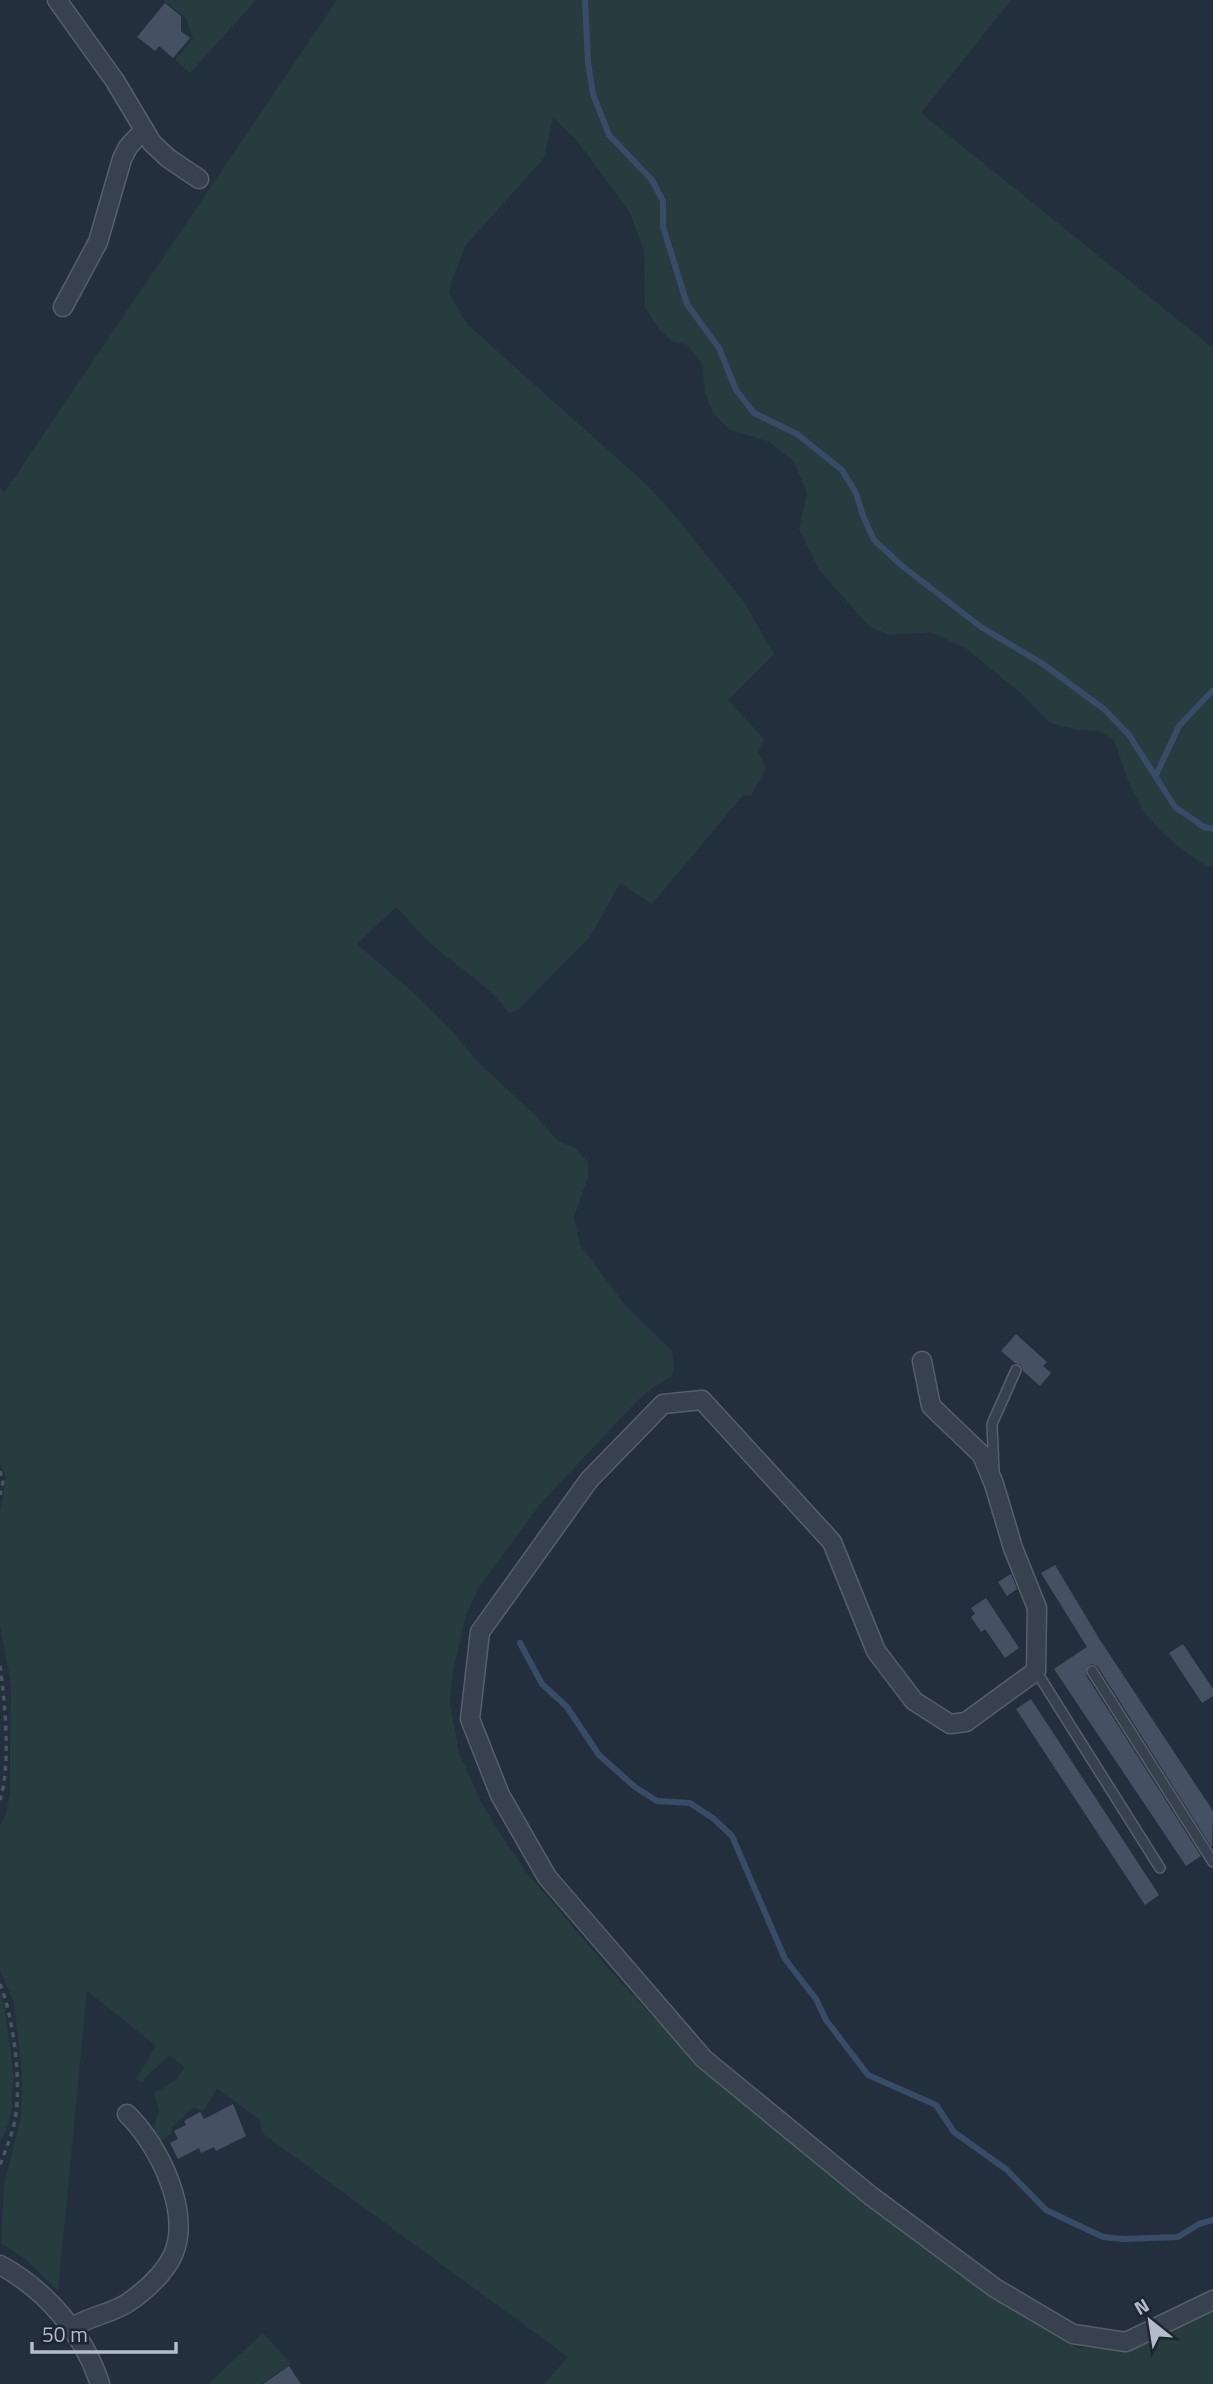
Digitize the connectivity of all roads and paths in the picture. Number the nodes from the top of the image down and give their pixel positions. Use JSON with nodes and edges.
{"nodes":[{"id":1,"x":57,"y":0,"type":"edge"},
{"id":2,"x":144,"y":130,"type":"junction"},
{"id":3,"x":199,"y":179,"type":"dead end"},
{"id":4,"x":63,"y":307,"type":"dead end"},
{"id":5,"x":922,"y":1361,"type":"dead end"},
{"id":6,"x":1016,"y":1370,"type":"dead end"},
{"id":7,"x":0,"y":1471,"type":"edge"},
{"id":8,"x":994,"y":1483,"type":"junction"},
{"id":9,"x":0,"y":1494,"type":"edge"},
{"id":10,"x":0,"y":1666,"type":"edge"},
{"id":11,"x":1036,"y":1671,"type":"junction"},
{"id":12,"x":1092,"y":1671,"type":"dead end"},
{"id":13,"x":0,"y":1800,"type":"edge"},
{"id":14,"x":1213,"y":1862,"type":"edge"},
{"id":15,"x":1160,"y":1868,"type":"dead end"},
{"id":16,"x":0,"y":1983,"type":"edge"},
{"id":17,"x":127,"y":2114,"type":"dead end"},
{"id":18,"x":0,"y":2165,"type":"edge"},
{"id":19,"x":0,"y":2265,"type":"edge"},
{"id":20,"x":1213,"y":2300,"type":"edge"},
{"id":21,"x":71,"y":2328,"type":"junction"},
{"id":22,"x":100,"y":2384,"type":"edge"}],
"edges":[{"from":1,"to":2,"type":"street"},
{"from":2,"to":3,"type":"street"},
{"from":2,"to":4,"type":"street"},
{"from":5,"to":8,"type":"street"},
{"from":6,"to":8,"type":"lane"},
{"from":7,"to":9,"type":"path"},
{"from":8,"to":11,"type":"street"},
{"from":10,"to":13,"type":"path"},
{"from":11,"to":15,"type":"lane"},
{"from":11,"to":20,"type":"street"},
{"from":12,"to":14,"type":"lane"},
{"from":16,"to":18,"type":"path"},
{"from":17,"to":21,"type":"street"},
{"from":19,"to":21,"type":"street"},
{"from":21,"to":22,"type":"street"}]}
